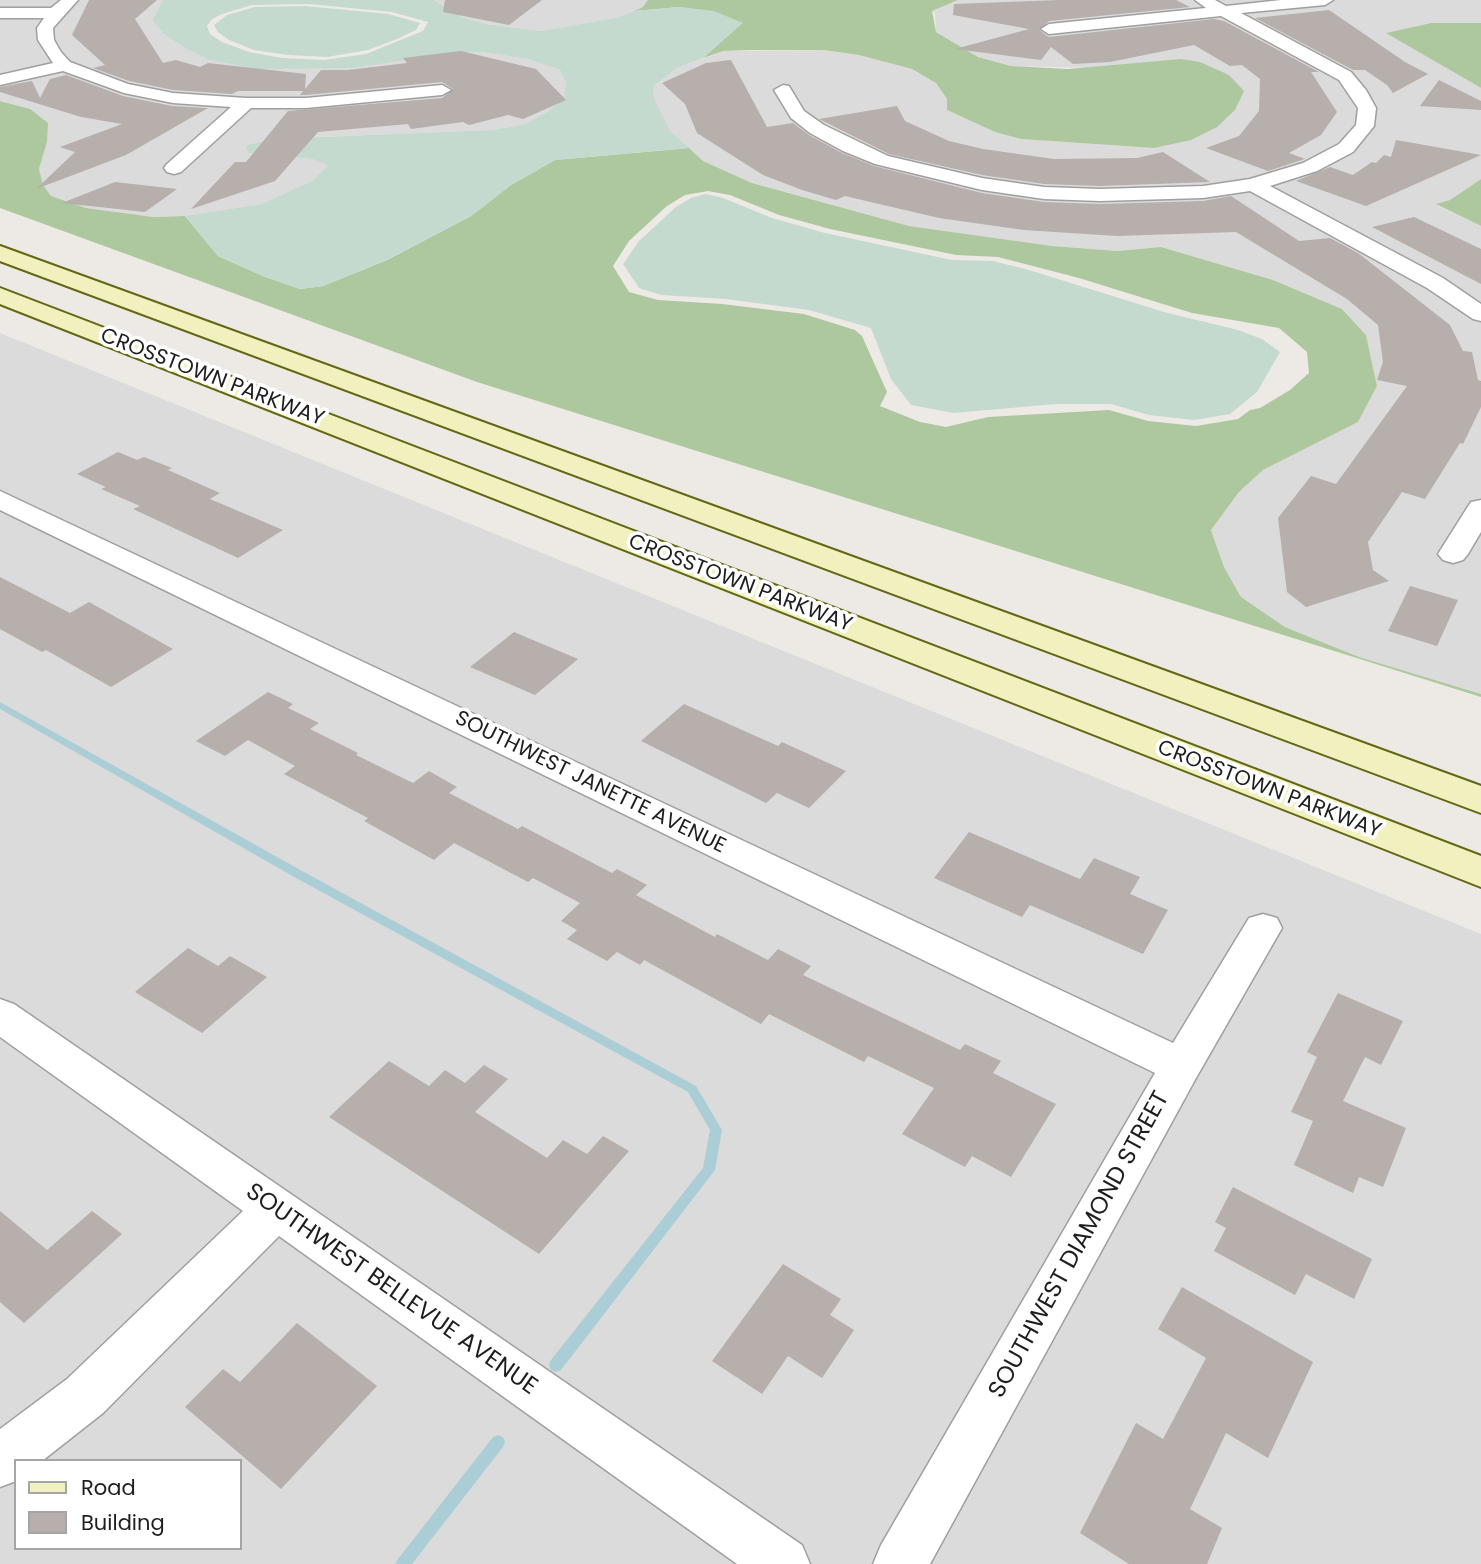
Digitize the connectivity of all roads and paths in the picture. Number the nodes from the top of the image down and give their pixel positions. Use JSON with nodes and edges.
{"nodes":[{"id":1,"x":69,"y":0,"type":"edge"},
{"id":2,"x":1203,"y":0,"type":"edge"},
{"id":3,"x":1325,"y":0,"type":"edge"},
{"id":4,"x":1224,"y":11,"type":"junction"},
{"id":5,"x":0,"y":13,"type":"edge"},
{"id":6,"x":55,"y":13,"type":"junction"},
{"id":7,"x":1049,"y":29,"type":"dead end"},
{"id":8,"x":64,"y":66,"type":"junction"},
{"id":9,"x":0,"y":80,"type":"edge"},
{"id":10,"x":442,"y":90,"type":"dead end"},
{"id":11,"x":783,"y":90,"type":"dead end"},
{"id":12,"x":246,"y":103,"type":"junction"},
{"id":13,"x":174,"y":168,"type":"dead end"},
{"id":14,"x":1253,"y":185,"type":"junction"},
{"id":15,"x":0,"y":253,"type":"edge"},
{"id":16,"x":0,"y":295,"type":"edge"},
{"id":17,"x":1481,"y":314,"type":"edge"},
{"id":18,"x":0,"y":499,"type":"edge"},
{"id":19,"x":1481,"y":508,"type":"edge"},
{"id":20,"x":1453,"y":554,"type":"dead end"},
{"id":21,"x":1481,"y":800,"type":"edge"},
{"id":22,"x":1481,"y":872,"type":"edge"},
{"id":23,"x":1262,"y":928,"type":"dead end"},
{"id":24,"x":0,"y":1015,"type":"edge"},
{"id":25,"x":1181,"y":1066,"type":"junction"},
{"id":26,"x":275,"y":1210,"type":"junction"},
{"id":27,"x":0,"y":1461,"type":"edge"},
{"id":28,"x":783,"y":1564,"type":"edge"},
{"id":29,"x":900,"y":1564,"type":"edge"}],
"edges":[{"from":1,"to":6,"type":"street"},
{"from":2,"to":4,"type":"street"},
{"from":3,"to":4,"type":"street"},
{"from":4,"to":7,"type":"street"},
{"from":4,"to":14,"type":"street"},
{"from":5,"to":6,"type":"street"},
{"from":6,"to":8,"type":"street"},
{"from":8,"to":9,"type":"street"},
{"from":8,"to":12,"type":"street"},
{"from":10,"to":12,"type":"street"},
{"from":11,"to":14,"type":"street"},
{"from":12,"to":13,"type":"street"},
{"from":14,"to":17,"type":"street"},
{"from":15,"to":21,"type":"main road","name":"CROSSTOWN PARKWAY"},
{"from":16,"to":22,"type":"main road","name":"CROSSTOWN PARKWAY"},
{"from":18,"to":25,"type":"street","name":"SOUTHWEST JANETTE AVENUE"},
{"from":19,"to":20,"type":"street"},
{"from":23,"to":25,"type":"street","name":"SOUTHWEST DIAMOND STREET"},
{"from":24,"to":26,"type":"street","name":"SOUTHWEST BELLEVUE AVENUE"},
{"from":25,"to":29,"type":"street","name":"SOUTHWEST DIAMOND STREET"},
{"from":26,"to":27,"type":"street"},
{"from":26,"to":28,"type":"street","name":"SOUTHWEST BELLEVUE AVENUE"}]}
